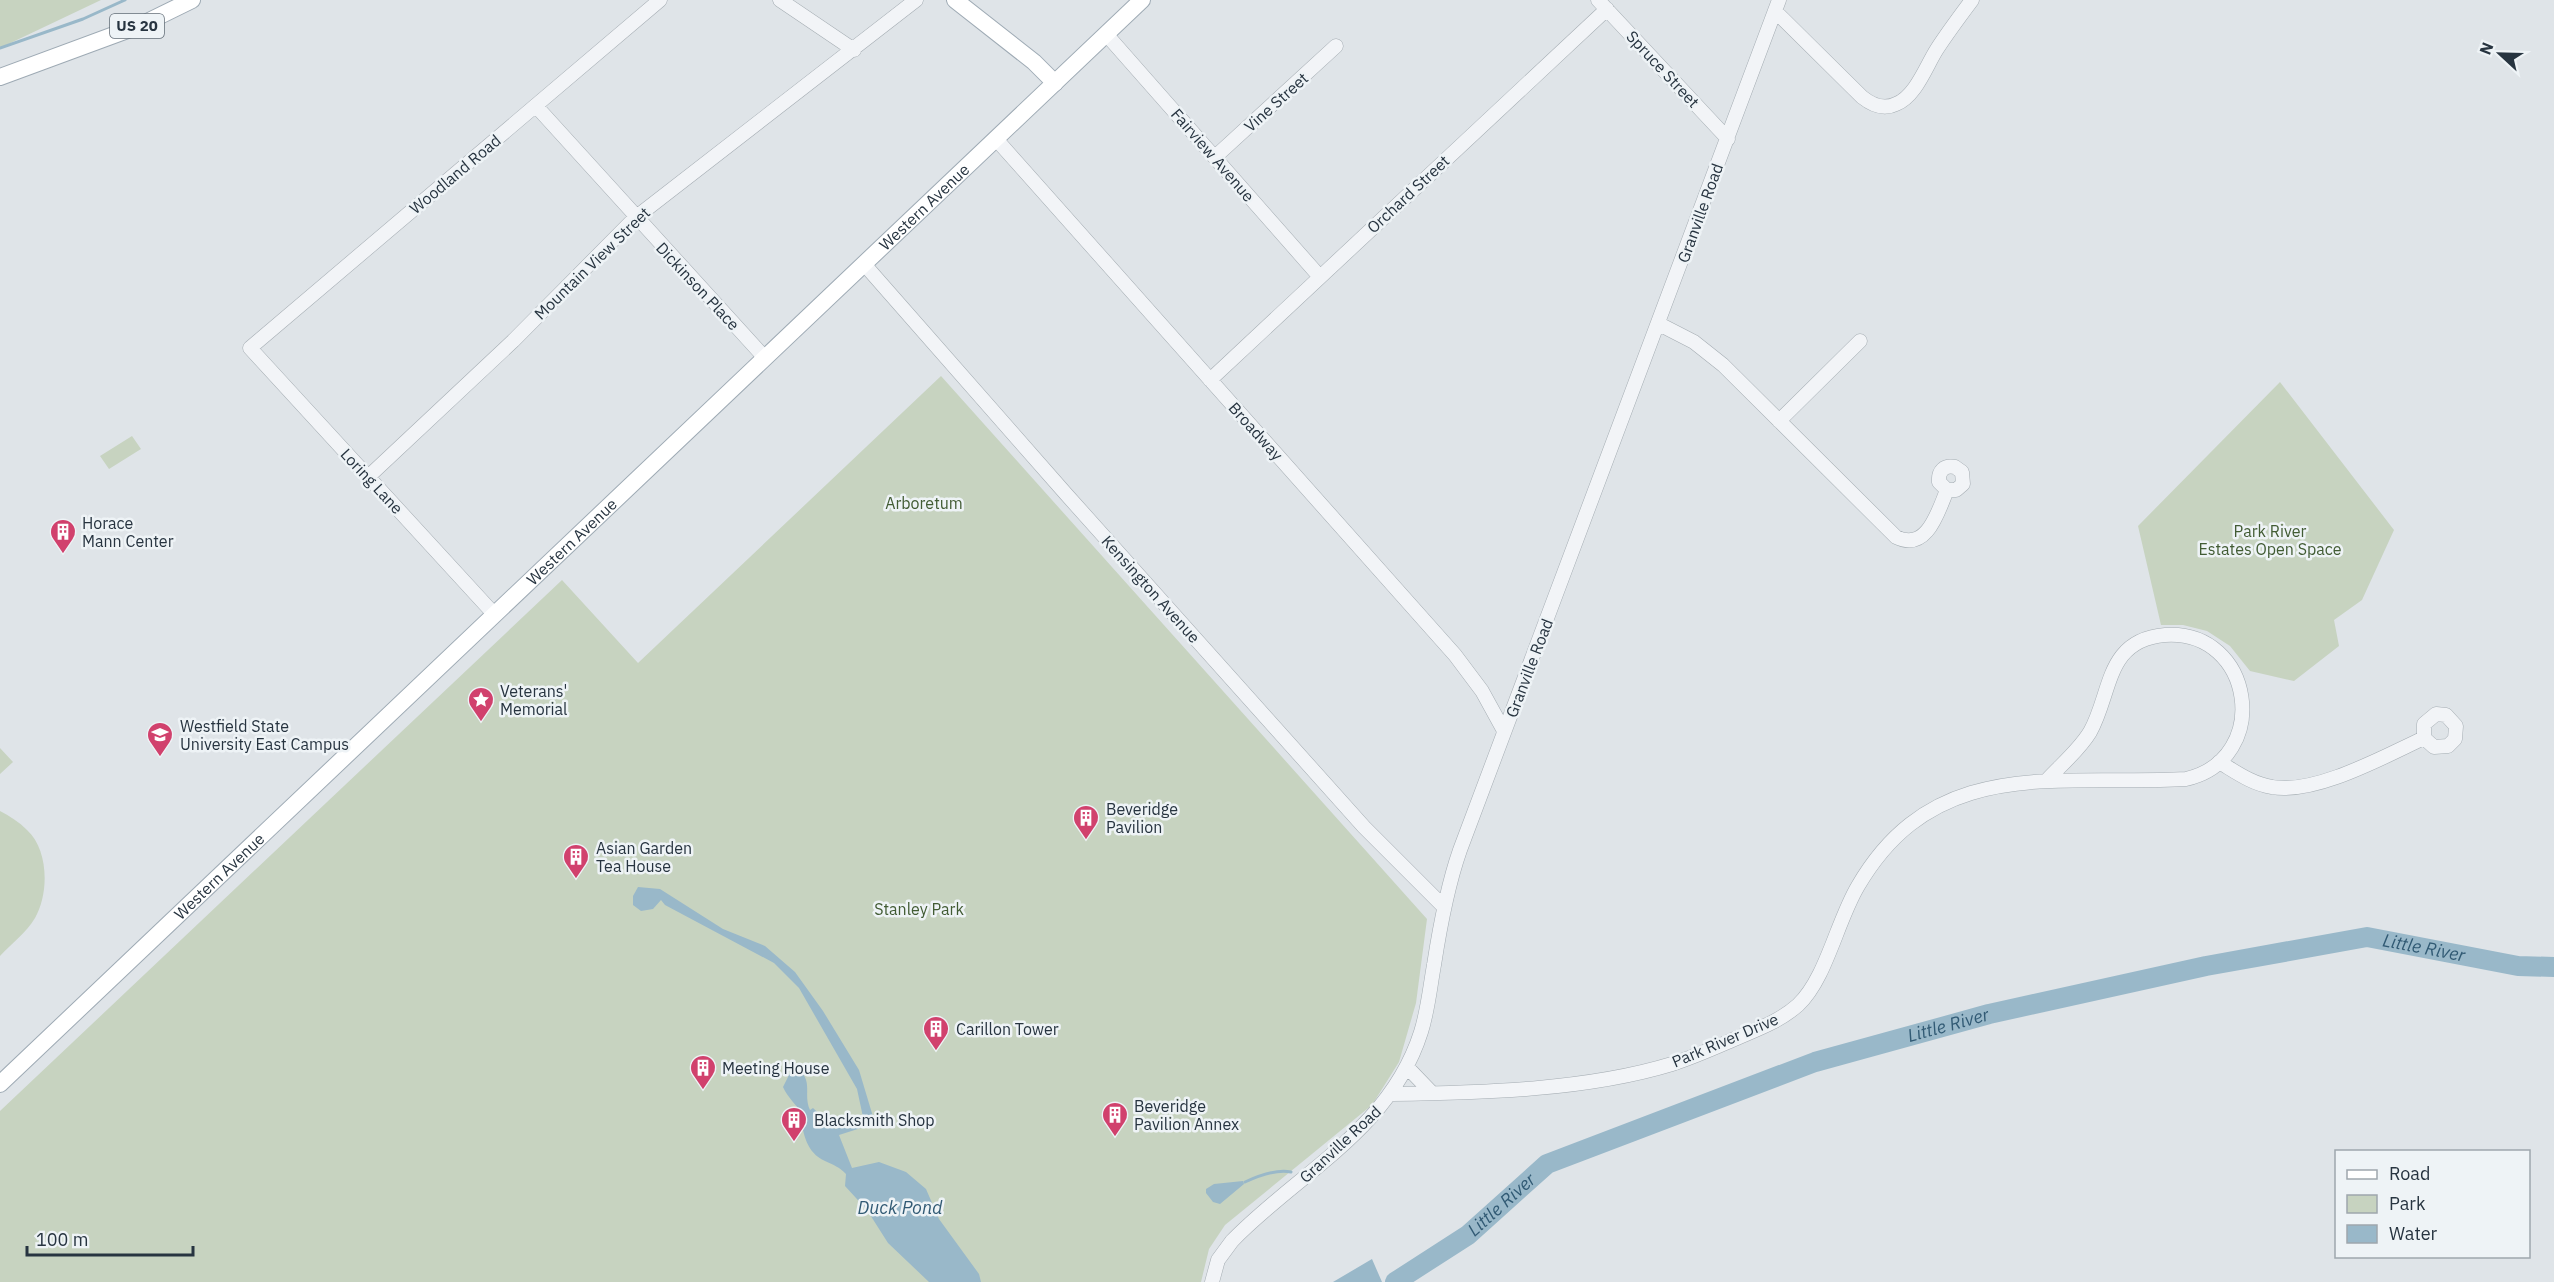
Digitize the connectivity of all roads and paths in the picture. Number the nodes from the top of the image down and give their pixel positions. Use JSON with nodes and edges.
{"nodes":[{"id":1,"x":192,"y":0,"type":"edge"},
{"id":2,"x":660,"y":0,"type":"edge"},
{"id":3,"x":780,"y":0,"type":"edge"},
{"id":4,"x":916,"y":0,"type":"edge"},
{"id":5,"x":955,"y":0,"type":"edge"},
{"id":6,"x":1142,"y":0,"type":"edge"},
{"id":7,"x":1972,"y":0,"type":"edge"},
{"id":8,"x":1602,"y":4,"type":"edge"},
{"id":9,"x":1777,"y":6,"type":"edge"},
{"id":10,"x":1106,"y":34,"type":"junction"},
{"id":11,"x":1336,"y":46,"type":"dead end"},
{"id":12,"x":854,"y":50,"type":"junction"},
{"id":13,"x":0,"y":77,"type":"edge"},
{"id":14,"x":1055,"y":83,"type":"junction"},
{"id":15,"x":536,"y":106,"type":"junction"},
{"id":16,"x":996,"y":139,"type":"junction"},
{"id":17,"x":1728,"y":139,"type":"junction"},
{"id":18,"x":1215,"y":158,"type":"junction"},
{"id":19,"x":635,"y":218,"type":"junction"},
{"id":20,"x":864,"y":264,"type":"junction"},
{"id":21,"x":1320,"y":277,"type":"junction"},
{"id":22,"x":1659,"y":324,"type":"junction"},
{"id":23,"x":1860,"y":341,"type":"dead end"},
{"id":24,"x":250,"y":348,"type":"joint"},
{"id":25,"x":765,"y":358,"type":"junction"},
{"id":26,"x":1210,"y":380,"type":"junction"},
{"id":27,"x":1779,"y":421,"type":"junction"},
{"id":28,"x":368,"y":477,"type":"junction"},
{"id":29,"x":1947,"y":490,"type":"dead end"},
{"id":30,"x":494,"y":614,"type":"junction"},
{"id":31,"x":1504,"y":731,"type":"junction"},
{"id":32,"x":2424,"y":738,"type":"dead end"},
{"id":33,"x":2219,"y":762,"type":"junction"},
{"id":34,"x":2048,"y":779,"type":"junction"},
{"id":35,"x":1444,"y":908,"type":"junction"},
{"id":36,"x":1407,"y":1067,"type":"junction"},
{"id":37,"x":0,"y":1084,"type":"edge"},
{"id":38,"x":1432,"y":1093,"type":"junction"},
{"id":39,"x":1392,"y":1094,"type":"junction"},
{"id":40,"x":1212,"y":1282,"type":"edge"}],
"edges":[{"from":1,"to":13,"type":"main road","number":"US 20"},
{"from":2,"to":15,"type":"street","name":"Woodland Road"},
{"from":3,"to":12,"type":"street"},
{"from":4,"to":12,"type":"street","name":"Mountain View Street"},
{"from":5,"to":14,"type":"main road"},
{"from":6,"to":10,"type":"main road","name":"Western Avenue"},
{"from":7,"to":9,"type":"street"},
{"from":8,"to":17,"type":"street","name":"Spruce Street"},
{"from":8,"to":21,"type":"street","name":"Orchard Street"},
{"from":9,"to":17,"type":"street","name":"Granville Road"},
{"from":10,"to":14,"type":"main road","name":"Western Avenue"},
{"from":10,"to":18,"type":"street","name":"Fairview Avenue"},
{"from":11,"to":18,"type":"street","name":"Vine Street"},
{"from":12,"to":19,"type":"street","name":"Mountain View Street"},
{"from":14,"to":16,"type":"main road","name":"Western Avenue"},
{"from":15,"to":19,"type":"street","name":"Dickinson Place"},
{"from":15,"to":24,"type":"street","name":"Woodland Road"},
{"from":16,"to":20,"type":"main road","name":"Western Avenue"},
{"from":16,"to":26,"type":"street","name":"Broadway"},
{"from":17,"to":22,"type":"street","name":"Granville Road"},
{"from":18,"to":21,"type":"street","name":"Fairview Avenue"},
{"from":19,"to":25,"type":"street","name":"Dickinson Place"},
{"from":19,"to":28,"type":"street","name":"Mountain View Street"},
{"from":20,"to":25,"type":"main road","name":"Western Avenue"},
{"from":20,"to":35,"type":"street","name":"Kensington Avenue"},
{"from":21,"to":26,"type":"street","name":"Orchard Street"},
{"from":22,"to":27,"type":"street"},
{"from":22,"to":31,"type":"street","name":"Granville Road"},
{"from":23,"to":27,"type":"street"},
{"from":24,"to":28,"type":"street","name":"Loring Lane"},
{"from":25,"to":30,"type":"main road","name":"Western Avenue"},
{"from":26,"to":31,"type":"street","name":"Broadway"},
{"from":27,"to":29,"type":"street"},
{"from":28,"to":30,"type":"street","name":"Loring Lane"},
{"from":30,"to":37,"type":"main road","name":"Western Avenue"},
{"from":31,"to":35,"type":"street","name":"Granville Road"},
{"from":32,"to":33,"type":"street"},
{"from":33,"to":34,"type":"street","name":"Park River Drive"},
{"from":33,"to":34,"type":"street","name":"Park River Drive"},
{"from":34,"to":38,"type":"street","name":"Park River Drive"},
{"from":35,"to":36,"type":"street","name":"Granville Road"},
{"from":36,"to":38,"type":"street"},
{"from":36,"to":39,"type":"street","name":"Granville Road"},
{"from":38,"to":39,"type":"street","name":"Park River Drive"},
{"from":39,"to":40,"type":"street","name":"Granville Road"}]}
